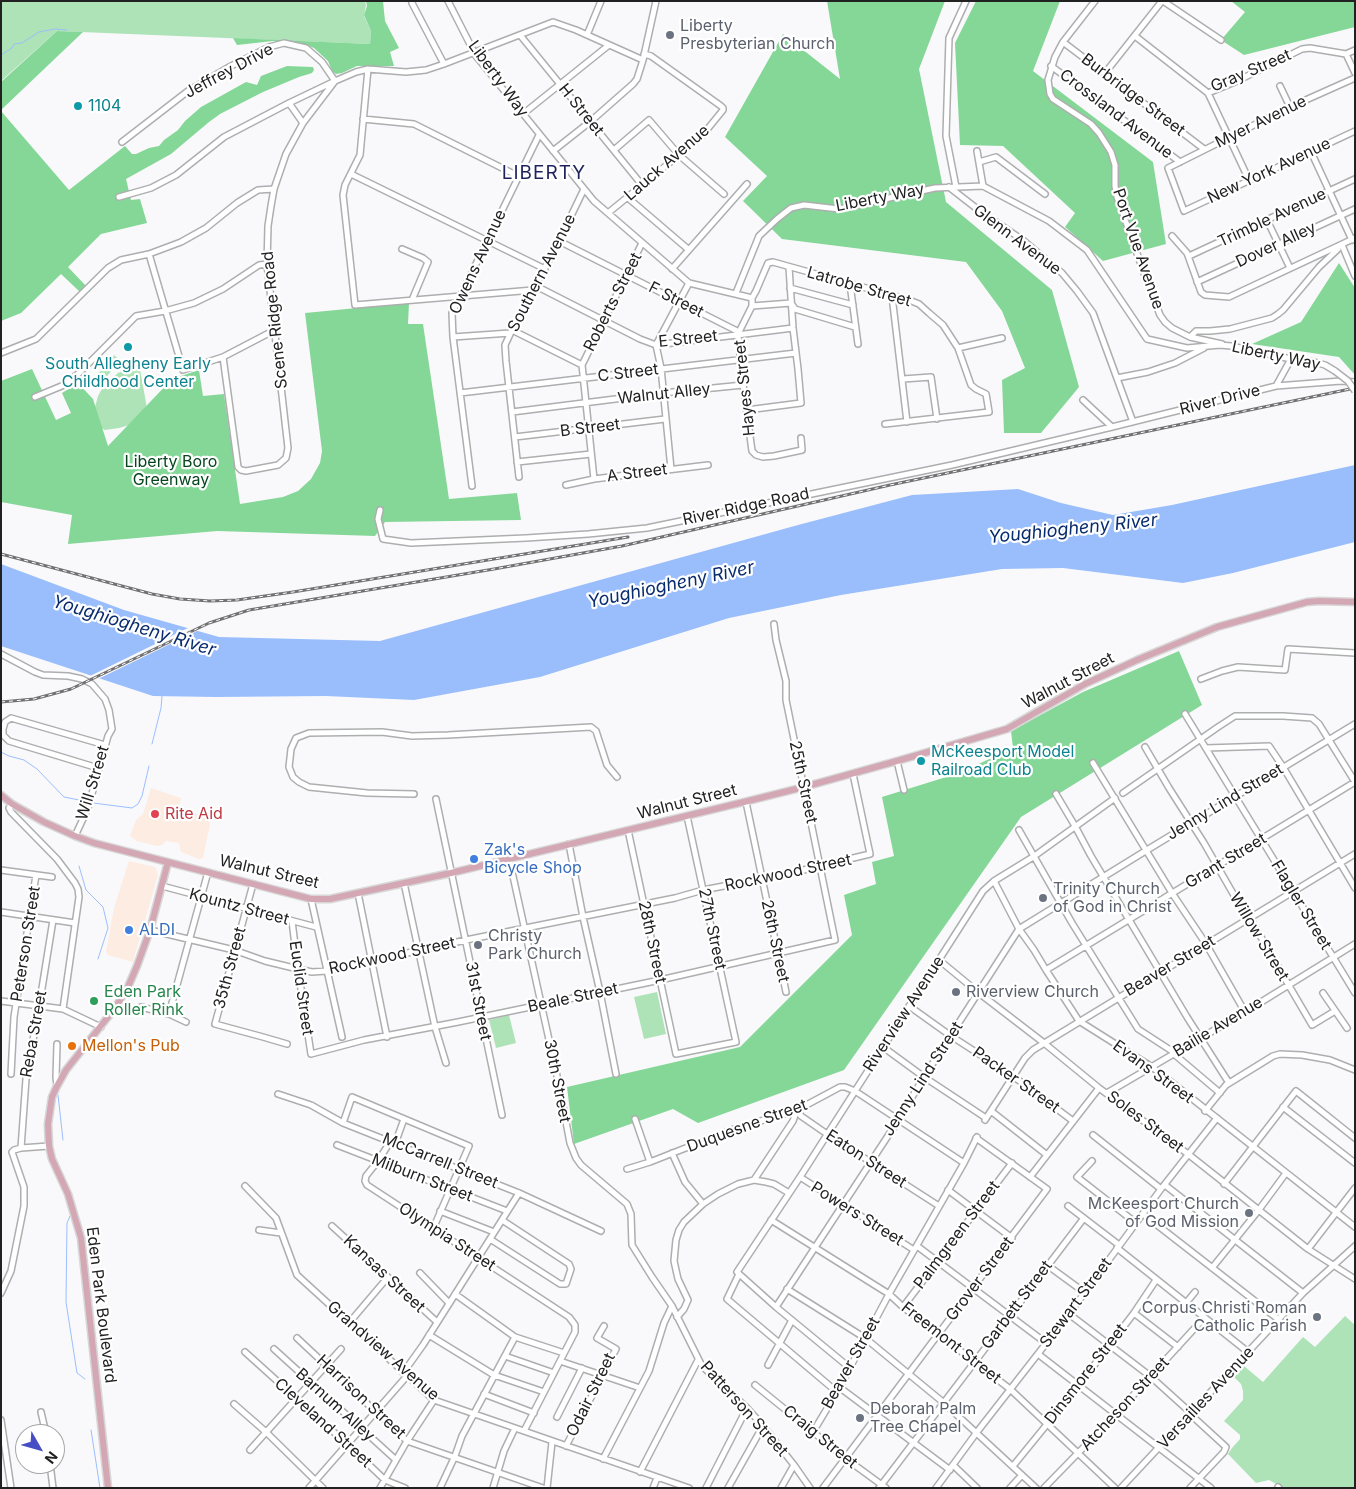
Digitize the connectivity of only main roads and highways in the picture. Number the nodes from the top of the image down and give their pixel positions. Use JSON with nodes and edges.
{"nodes":[{"id":1,"x":1355,"y":602,"type":"edge"},
{"id":2,"x":1,"y":795,"type":"edge"},
{"id":3,"x":1,"y":800,"type":"edge"},
{"id":4,"x":12,"y":804,"type":"junction"},
{"id":5,"x":168,"y":862,"type":"junction"},
{"id":6,"x":108,"y":1488,"type":"edge"}],
"edges":[{"from":1,"to":5,"type":"main road","name":"Walnut Street"},
{"from":2,"to":4,"type":"main road","name":"Walnut Street"},
{"from":3,"to":4,"type":"main road","name":"Walnut Street"},
{"from":4,"to":5,"type":"main road","name":"Walnut Street"},
{"from":5,"to":6,"type":"main road","name":"Eden Park Boulevard"}]}
